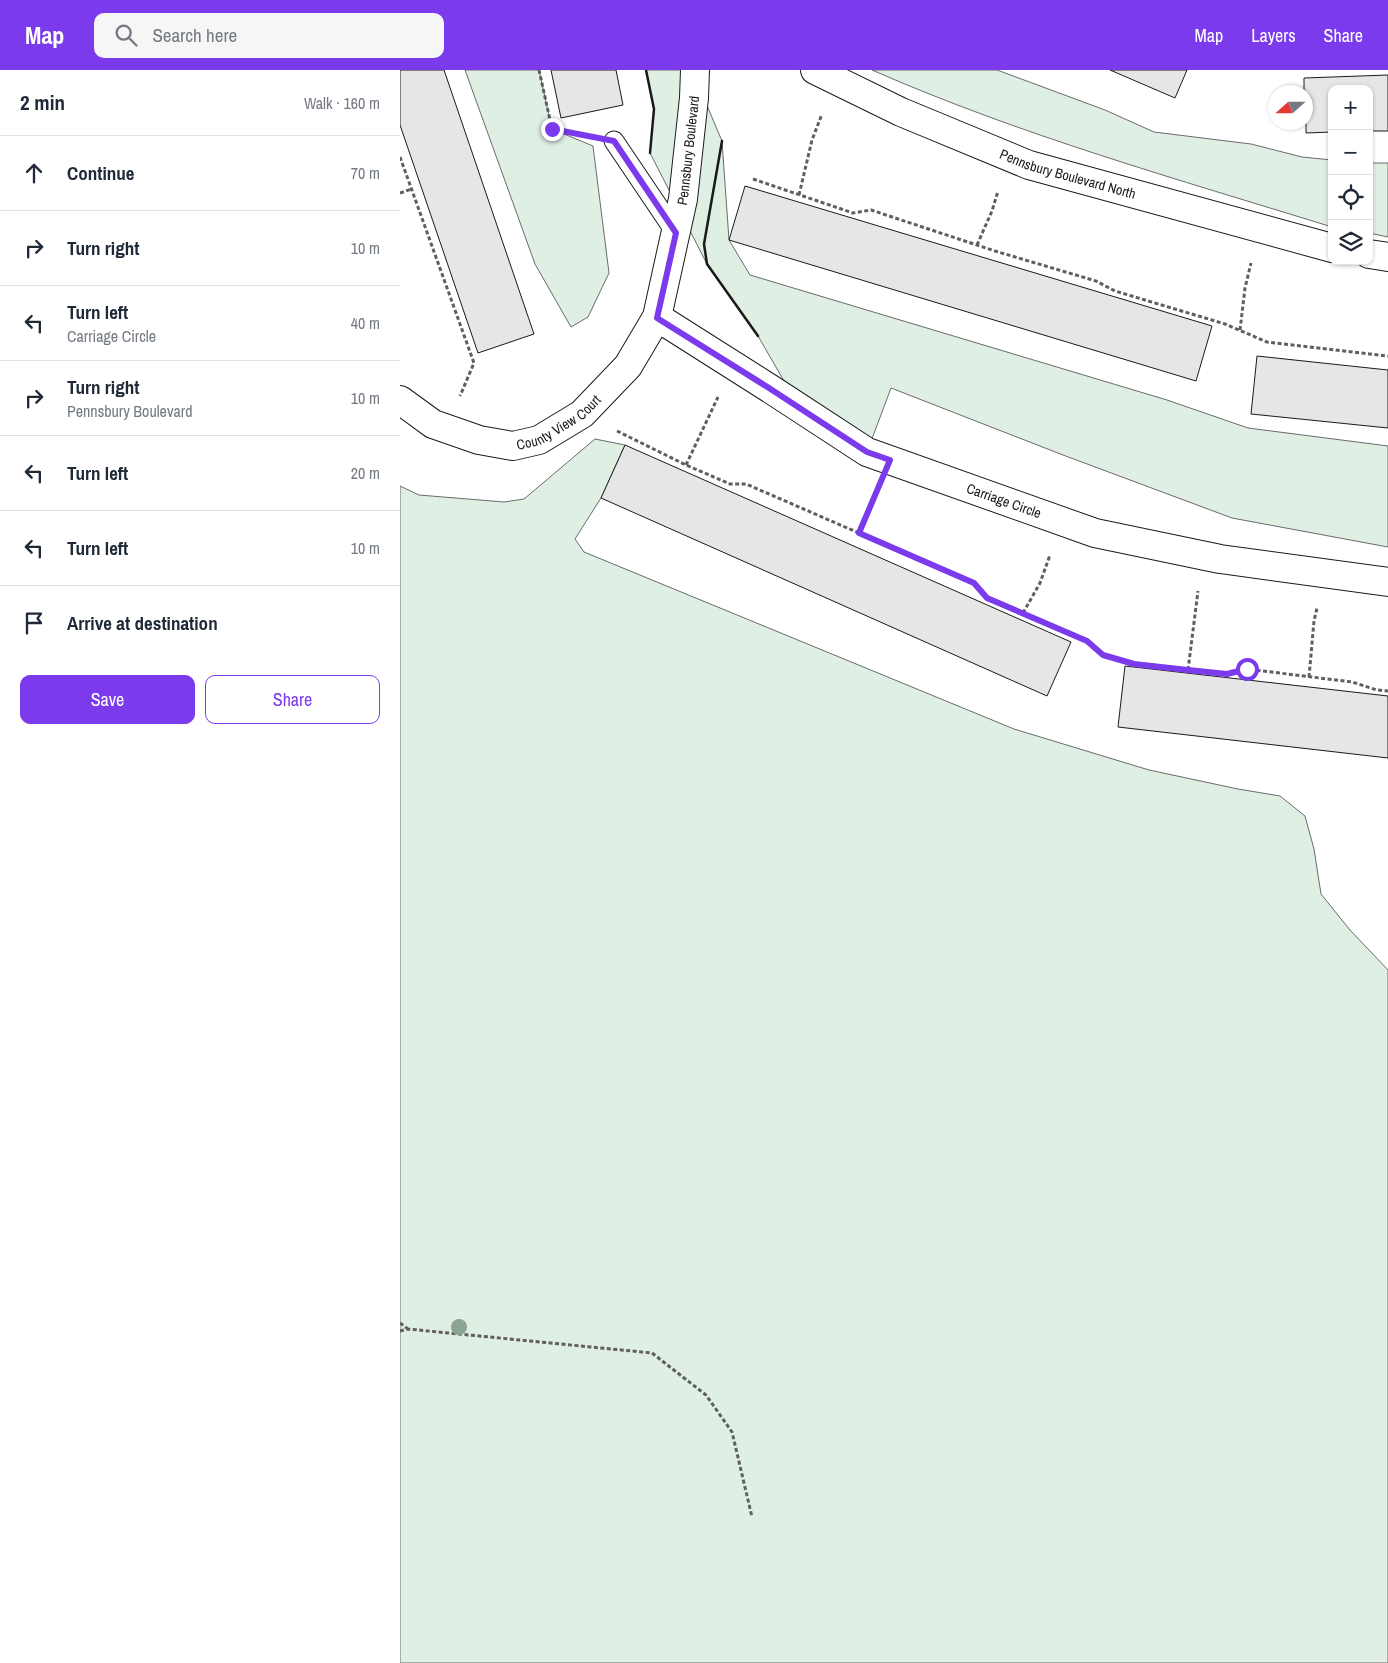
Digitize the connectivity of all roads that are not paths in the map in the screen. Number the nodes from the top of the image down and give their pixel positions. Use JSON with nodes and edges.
{"nodes":[{"id":1,"x":695,"y":70,"type":"edge"},
{"id":2,"x":825,"y":75,"type":"edge"},
{"id":3,"x":614,"y":141,"type":"road end"},
{"id":4,"x":676,"y":233,"type":"junction"},
{"id":5,"x":1328,"y":247,"type":"edge"},
{"id":6,"x":1373,"y":254,"type":"edge"},
{"id":7,"x":1388,"y":256,"type":"edge"},
{"id":8,"x":657,"y":318,"type":"junction"},
{"id":9,"x":400,"y":400,"type":"edge"},
{"id":10,"x":1388,"y":582,"type":"edge"}],
"edges":[{"from":1,"to":4,"type":"street","name":"Pennsbury Boulevard"},
{"from":2,"to":5,"type":"street","name":"Pennsbury Boulevard North"},
{"from":3,"to":4,"type":"lane"},
{"from":4,"to":8,"type":"street","name":"Pennsbury Boulevard"},
{"from":6,"to":7,"type":"street"},
{"from":8,"to":9,"type":"street","name":"County View Court"},
{"from":8,"to":10,"type":"street","name":"Carriage Circle"}]}
